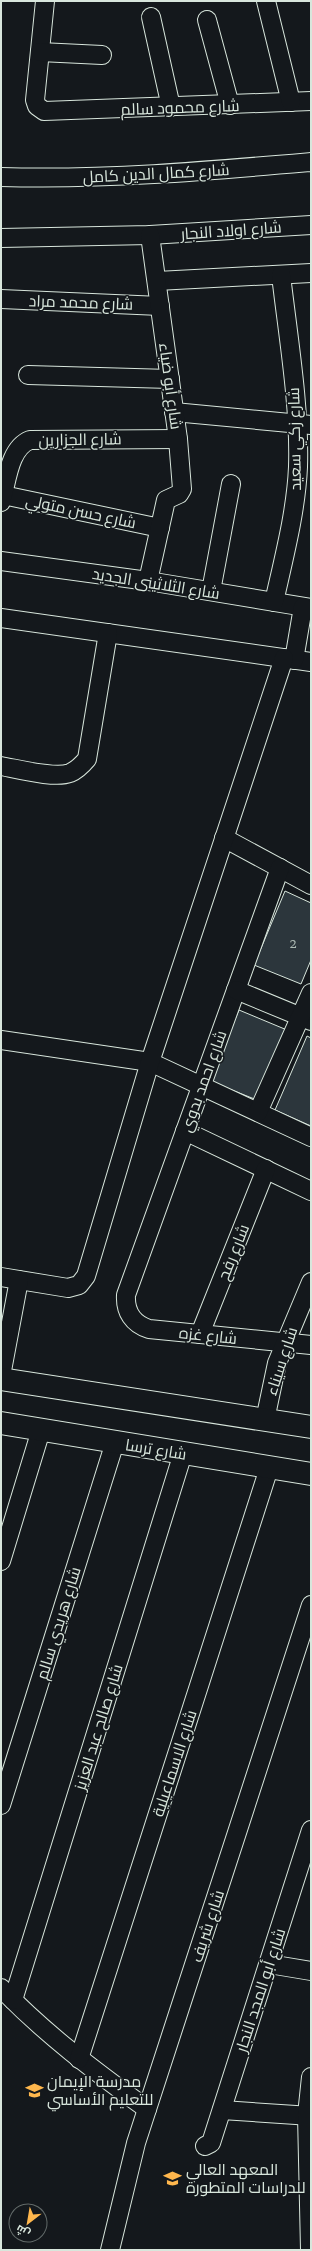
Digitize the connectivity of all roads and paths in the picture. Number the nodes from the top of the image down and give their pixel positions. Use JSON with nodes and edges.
{"nodes":[{"id":1,"x":45,"y":1,"type":"edge"},
{"id":2,"x":266,"y":1,"type":"edge"},
{"id":3,"x":152,"y":18,"type":"dead end"},
{"id":4,"x":207,"y":20,"type":"dead end"},
{"id":5,"x":40,"y":52,"type":"junction"},
{"id":6,"x":102,"y":55,"type":"dead end"},
{"id":7,"x":311,"y":101,"type":"edge"},
{"id":8,"x":291,"y":102,"type":"junction"},
{"id":9,"x":230,"y":105,"type":"junction"},
{"id":10,"x":171,"y":107,"type":"junction"},
{"id":11,"x":311,"y":162,"type":"edge"},
{"id":12,"x":1,"y":177,"type":"edge"},
{"id":13,"x":311,"y":225,"type":"edge"},
{"id":14,"x":150,"y":235,"type":"junction"},
{"id":15,"x":1,"y":238,"type":"edge"},
{"id":16,"x":311,"y":273,"type":"edge"},
{"id":17,"x":281,"y":275,"type":"junction"},
{"id":18,"x":157,"y":282,"type":"junction"},
{"id":19,"x":1,"y":299,"type":"edge"},
{"id":20,"x":160,"y":306,"type":"junction"},
{"id":21,"x":28,"y":375,"type":"dead end"},
{"id":22,"x":170,"y":379,"type":"junction"},
{"id":23,"x":174,"y":412,"type":"junction"},
{"id":24,"x":304,"y":425,"type":"edge"},
{"id":25,"x":178,"y":439,"type":"junction"},
{"id":26,"x":231,"y":484,"type":"dead end"},
{"id":27,"x":2,"y":498,"type":"edge"},
{"id":28,"x":160,"y":528,"type":"junction"},
{"id":29,"x":1,"y":561,"type":"edge"},
{"id":30,"x":148,"y":581,"type":"junction"},
{"id":31,"x":211,"y":591,"type":"junction"},
{"id":32,"x":274,"y":602,"type":"junction"},
{"id":33,"x":307,"y":607,"type":"edge"},
{"id":34,"x":1,"y":618,"type":"edge"},
{"id":35,"x":108,"y":634,"type":"junction"},
{"id":36,"x":296,"y":660,"type":"edge"},
{"id":37,"x":1,"y":766,"type":"edge"},
{"id":38,"x":224,"y":838,"type":"junction"},
{"id":39,"x":280,"y":868,"type":"junction"},
{"id":40,"x":311,"y":885,"type":"edge"},
{"id":41,"x":236,"y":990,"type":"junction"},
{"id":42,"x":311,"y":994,"type":"edge"},
{"id":43,"x":306,"y":1019,"type":"edge"},
{"id":44,"x":1,"y":1040,"type":"edge"},
{"id":45,"x":150,"y":1062,"type":"junction"},
{"id":46,"x":201,"y":1086,"type":"junction"},
{"id":47,"x":258,"y":1112,"type":"junction"},
{"id":48,"x":185,"y":1131,"type":"junction"},
{"id":49,"x":311,"y":1137,"type":"edge"},
{"id":50,"x":266,"y":1169,"type":"junction"},
{"id":51,"x":311,"y":1191,"type":"edge"},
{"id":52,"x":1,"y":1278,"type":"edge"},
{"id":53,"x":19,"y":1280,"type":"junction"},
{"id":54,"x":311,"y":1282,"type":"edge"},
{"id":55,"x":126,"y":1295,"type":"joint"},
{"id":56,"x":200,"y":1334,"type":"junction"},
{"id":57,"x":284,"y":1343,"type":"junction"},
{"id":58,"x":311,"y":1346,"type":"edge"},
{"id":59,"x":1,"y":1376,"type":"edge"},
{"id":60,"x":1,"y":1379,"type":"edge"},
{"id":61,"x":265,"y":1420,"type":"junction"},
{"id":62,"x":1,"y":1423,"type":"edge"},
{"id":63,"x":311,"y":1427,"type":"edge"},
{"id":64,"x":41,"y":1430,"type":"junction"},
{"id":65,"x":115,"y":1442,"type":"junction"},
{"id":66,"x":183,"y":1453,"type":"junction"},
{"id":67,"x":269,"y":1468,"type":"junction"},
{"id":68,"x":311,"y":1474,"type":"edge"},
{"id":69,"x":1,"y":1561,"type":"edge"},
{"id":70,"x":311,"y":1605,"type":"edge"},
{"id":71,"x":1,"y":1805,"type":"edge"},
{"id":72,"x":311,"y":1830,"type":"edge"},
{"id":73,"x":268,"y":1964,"type":"junction"},
{"id":74,"x":311,"y":1971,"type":"edge"},
{"id":75,"x":7,"y":1994,"type":"edge"},
{"id":76,"x":79,"y":2059,"type":"junction"},
{"id":77,"x":311,"y":2077,"type":"edge"},
{"id":78,"x":147,"y":2109,"type":"junction"},
{"id":79,"x":222,"y":2110,"type":"junction"},
{"id":80,"x":309,"y":2116,"type":"edge"},
{"id":81,"x":205,"y":2146,"type":"dead end"},
{"id":82,"x":110,"y":2250,"type":"edge"},
{"id":83,"x":310,"y":2250,"type":"edge"}],
"edges":[{"from":1,"to":5,"type":"street"},
{"from":2,"to":8,"type":"street"},
{"from":3,"to":10,"type":"street"},
{"from":4,"to":9,"type":"street"},
{"from":5,"to":6,"type":"street"},
{"from":5,"to":10,"type":"street","name":"شارع محمود سالم"},
{"from":7,"to":8,"type":"street","name":"شارع محمود سالم"},
{"from":8,"to":9,"type":"street","name":"شارع محمود سالم"},
{"from":9,"to":10,"type":"street","name":"شارع محمود سالم"},
{"from":11,"to":12,"type":"street","name":"شارع كمال الدين كامل"},
{"from":13,"to":14,"type":"street","name":"شارع اولاد النجار"},
{"from":14,"to":15,"type":"street","name":"شارع اولاد النجار"},
{"from":14,"to":18,"type":"street","name":"شارع أبو ضياء"},
{"from":16,"to":17,"type":"street"},
{"from":17,"to":18,"type":"street"},
{"from":17,"to":24,"type":"street","name":"شارع زكي سعيد"},
{"from":18,"to":20,"type":"street","name":"شارع أبو ضياء"},
{"from":19,"to":20,"type":"street","name":"شارع محمد مراد"},
{"from":20,"to":22,"type":"street","name":"شارع أبو ضياء"},
{"from":21,"to":22,"type":"street"},
{"from":22,"to":23,"type":"street","name":"شارع أبو ضياء"},
{"from":23,"to":24,"type":"street"},
{"from":23,"to":25,"type":"street","name":"شارع أبو ضياء"},
{"from":24,"to":32,"type":"street","name":"شارع زكي سعيد"},
{"from":25,"to":27,"type":"street","name":"شارع الجزارين"},
{"from":25,"to":28,"type":"street","name":"شارع أبو ضياء"},
{"from":26,"to":31,"type":"street"},
{"from":27,"to":28,"type":"street","name":"شارع حسن متولي"},
{"from":28,"to":30,"type":"street"},
{"from":29,"to":30,"type":"street","name":"شارع الثلاثينى الجديد"},
{"from":30,"to":31,"type":"street","name":"شارع الثلاثينى الجديد"},
{"from":31,"to":32,"type":"street","name":"شارع الثلاثينى الجديد"},
{"from":32,"to":33,"type":"street","name":"شارع الثلاثينى الجديد"},
{"from":33,"to":36,"type":"street"},
{"from":34,"to":35,"type":"street"},
{"from":35,"to":36,"type":"street"},
{"from":35,"to":37,"type":"street"},
{"from":36,"to":38,"type":"street"},
{"from":38,"to":39,"type":"street"},
{"from":38,"to":45,"type":"street"},
{"from":39,"to":40,"type":"street"},
{"from":39,"to":41,"type":"street","name":"شارع احمد بدوي"},
{"from":41,"to":43,"type":"street"},
{"from":41,"to":46,"type":"street","name":"شارع احمد بدوي"},
{"from":42,"to":43,"type":"street"},
{"from":43,"to":47,"type":"street"},
{"from":44,"to":45,"type":"street"},
{"from":45,"to":46,"type":"street"},
{"from":45,"to":53,"type":"street"},
{"from":46,"to":47,"type":"street"},
{"from":46,"to":48,"type":"street","name":"شارع احمد بدوي"},
{"from":47,"to":49,"type":"street"},
{"from":48,"to":50,"type":"street"},
{"from":48,"to":55,"type":"street","name":"شارع احمد بدوي"},
{"from":50,"to":51,"type":"street"},
{"from":50,"to":56,"type":"street","name":"شارع رفح"},
{"from":52,"to":53,"type":"street"},
{"from":53,"to":59,"type":"street"},
{"from":54,"to":57,"type":"street","name":"شارع سيناء"},
{"from":55,"to":56,"type":"street","name":"شارع غزه"},
{"from":56,"to":57,"type":"street","name":"شارع غزه"},
{"from":57,"to":58,"type":"street","name":"شارع غزه"},
{"from":57,"to":61,"type":"street","name":"شارع سيناء"},
{"from":60,"to":61,"type":"main road"},
{"from":61,"to":63,"type":"main road"},
{"from":62,"to":64,"type":"main road","name":"شارع ترسا"},
{"from":64,"to":65,"type":"main road","name":"شارع ترسا"},
{"from":64,"to":69,"type":"street"},
{"from":65,"to":66,"type":"main road","name":"شارع ترسا"},
{"from":65,"to":71,"type":"street","name":"شارع هريدي سالم"},
{"from":66,"to":67,"type":"main road","name":"شارع ترسا"},
{"from":66,"to":75,"type":"street","name":"شارع صالح عبد العزيز"},
{"from":67,"to":68,"type":"main road","name":"شارع ترسا"},
{"from":67,"to":76,"type":"street","name":"شارع الاسماعيلية"},
{"from":70,"to":78,"type":"street","name":"شارع شريف"},
{"from":72,"to":73,"type":"street","name":"شارع أبو المجد النجار"},
{"from":73,"to":74,"type":"street"},
{"from":73,"to":79,"type":"street","name":"شارع أبو المجد النجار"},
{"from":75,"to":76,"type":"street"},
{"from":76,"to":78,"type":"street"},
{"from":77,"to":80,"type":"street"},
{"from":78,"to":82,"type":"street","name":"شارع شريف"},
{"from":79,"to":80,"type":"street"},
{"from":79,"to":81,"type":"street","name":"شارع أبو المجد النجار"},
{"from":80,"to":83,"type":"street"}]}
